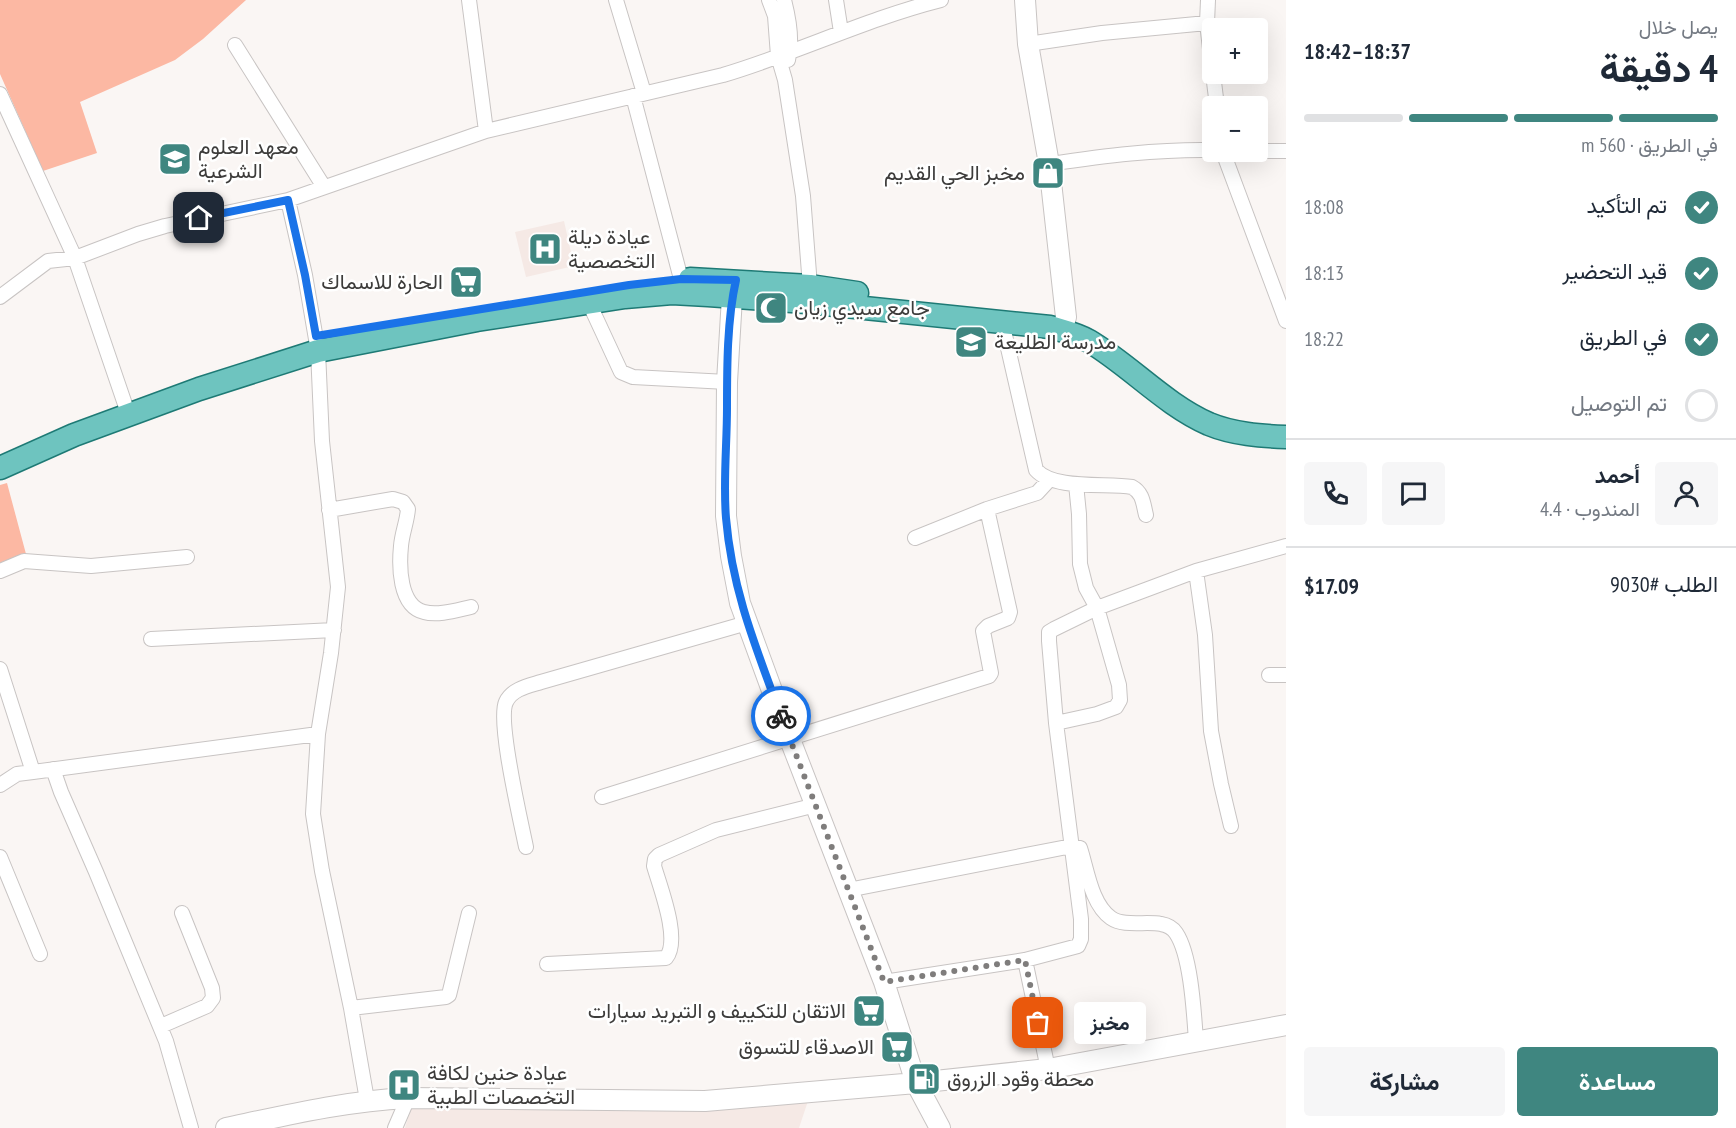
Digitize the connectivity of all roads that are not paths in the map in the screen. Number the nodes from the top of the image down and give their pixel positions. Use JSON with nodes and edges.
{"nodes":[{"id":1,"x":469,"y":0,"type":"edge"},
{"id":2,"x":616,"y":0,"type":"edge"},
{"id":3,"x":769,"y":0,"type":"edge"},
{"id":4,"x":784,"y":0,"type":"edge"},
{"id":5,"x":836,"y":0,"type":"edge"},
{"id":6,"x":941,"y":0,"type":"edge"},
{"id":7,"x":1025,"y":0,"type":"edge"},
{"id":8,"x":1208,"y":0,"type":"edge"},
{"id":9,"x":1207,"y":18,"type":"edge"},
{"id":10,"x":1202,"y":23,"type":"edge"},
{"id":11,"x":841,"y":32,"type":"junction"},
{"id":12,"x":1028,"y":44,"type":"junction"},
{"id":13,"x":235,"y":45,"type":"dead end"},
{"id":14,"x":784,"y":54,"type":"junction"},
{"id":15,"x":0,"y":94,"type":"edge"},
{"id":16,"x":638,"y":94,"type":"junction"},
{"id":17,"x":6,"y":124,"type":"edge"},
{"id":18,"x":486,"y":131,"type":"junction"},
{"id":19,"x":1202,"y":150,"type":"edge"},
{"id":20,"x":1268,"y":151,"type":"edge"},
{"id":21,"x":1286,"y":152,"type":"edge"},
{"id":22,"x":1227,"y":162,"type":"edge"},
{"id":23,"x":1049,"y":164,"type":"junction"},
{"id":24,"x":324,"y":187,"type":"junction"},
{"id":25,"x":288,"y":200,"type":"junction"},
{"id":26,"x":75,"y":258,"type":"junction"},
{"id":27,"x":682,"y":286,"type":"junction"},
{"id":28,"x":734,"y":289,"type":"junction"},
{"id":29,"x":2,"y":292,"type":"edge"},
{"id":30,"x":808,"y":294,"type":"junction"},
{"id":31,"x":589,"y":303,"type":"junction"},
{"id":32,"x":1286,"y":321,"type":"edge"},
{"id":33,"x":1002,"y":322,"type":"junction"},
{"id":34,"x":1064,"y":324,"type":"junction"},
{"id":35,"x":317,"y":344,"type":"junction"},
{"id":36,"x":727,"y":382,"type":"junction"},
{"id":37,"x":126,"y":410,"type":"junction"},
{"id":38,"x":1286,"y":425,"type":"edge"},
{"id":39,"x":1286,"y":437,"type":"edge"},
{"id":40,"x":0,"y":453,"type":"edge"},
{"id":41,"x":0,"y":468,"type":"edge"},
{"id":42,"x":1049,"y":480,"type":"junction"},
{"id":43,"x":1076,"y":484,"type":"junction"},
{"id":44,"x":987,"y":509,"type":"junction"},
{"id":45,"x":329,"y":510,"type":"junction"},
{"id":46,"x":1146,"y":515,"type":"dead end"},
{"id":47,"x":915,"y":538,"type":"dead end"},
{"id":48,"x":1286,"y":546,"type":"edge"},
{"id":49,"x":187,"y":557,"type":"dead end"},
{"id":50,"x":0,"y":571,"type":"edge"},
{"id":51,"x":1196,"y":571,"type":"junction"},
{"id":52,"x":471,"y":607,"type":"dead end"},
{"id":53,"x":1097,"y":608,"type":"junction"},
{"id":54,"x":747,"y":623,"type":"junction"},
{"id":55,"x":334,"y":630,"type":"junction"},
{"id":56,"x":151,"y":639,"type":"dead end"},
{"id":57,"x":0,"y":669,"type":"edge"},
{"id":58,"x":1269,"y":675,"type":"dead end"},
{"id":59,"x":1286,"y":675,"type":"edge"},
{"id":60,"x":1056,"y":723,"type":"junction"},
{"id":61,"x":318,"y":734,"type":"junction"},
{"id":62,"x":789,"y":737,"type":"junction"},
{"id":63,"x":53,"y":769,"type":"junction"},
{"id":64,"x":33,"y":772,"type":"junction"},
{"id":65,"x":0,"y":785,"type":"edge"},
{"id":66,"x":602,"y":797,"type":"dead end"},
{"id":67,"x":816,"y":805,"type":"junction"},
{"id":68,"x":1232,"y":826,"type":"dead end"},
{"id":69,"x":1072,"y":846,"type":"junction"},
{"id":70,"x":526,"y":847,"type":"dead end"},
{"id":71,"x":0,"y":857,"type":"edge"},
{"id":72,"x":848,"y":890,"type":"junction"},
{"id":73,"x":182,"y":913,"type":"dead end"},
{"id":74,"x":469,"y":913,"type":"dead end"},
{"id":75,"x":40,"y":954,"type":"dead end"},
{"id":76,"x":1025,"y":960,"type":"junction"},
{"id":77,"x":547,"y":964,"type":"dead end"},
{"id":78,"x":884,"y":982,"type":"junction"},
{"id":79,"x":351,"y":1008,"type":"junction"},
{"id":80,"x":1286,"y":1025,"type":"edge"},
{"id":81,"x":160,"y":1026,"type":"junction"},
{"id":82,"x":1196,"y":1041,"type":"junction"},
{"id":83,"x":1048,"y":1069,"type":"junction"},
{"id":84,"x":916,"y":1083,"type":"junction"},
{"id":85,"x":408,"y":1098,"type":"junction"},
{"id":86,"x":367,"y":1100,"type":"junction"},
{"id":87,"x":191,"y":1128,"type":"edge"},
{"id":88,"x":226,"y":1128,"type":"edge"},
{"id":89,"x":394,"y":1128,"type":"edge"},
{"id":90,"x":940,"y":1128,"type":"edge"}],
"edges":[{"from":1,"to":18,"type":"street"},
{"from":2,"to":16,"type":"street"},
{"from":3,"to":14,"type":"street"},
{"from":4,"to":14,"type":"street"},
{"from":5,"to":11,"type":"street"},
{"from":6,"to":11,"type":"street"},
{"from":7,"to":12,"type":"street"},
{"from":8,"to":9,"type":"street"},
{"from":10,"to":12,"type":"street"},
{"from":11,"to":14,"type":"street"},
{"from":12,"to":23,"type":"street"},
{"from":13,"to":24,"type":"street"},
{"from":14,"to":16,"type":"street"},
{"from":14,"to":30,"type":"street"},
{"from":15,"to":17,"type":"street"},
{"from":16,"to":18,"type":"street"},
{"from":16,"to":27,"type":"street"},
{"from":17,"to":26,"type":"street"},
{"from":18,"to":24,"type":"street"},
{"from":19,"to":23,"type":"street"},
{"from":20,"to":21,"type":"street"},
{"from":22,"to":32,"type":"street"},
{"from":23,"to":34,"type":"street"},
{"from":24,"to":25,"type":"street"},
{"from":25,"to":26,"type":"street"},
{"from":25,"to":35,"type":"street"},
{"from":26,"to":29,"type":"street"},
{"from":26,"to":37,"type":"street"},
{"from":27,"to":28,"type":"main road"},
{"from":27,"to":31,"type":"main road"},
{"from":27,"to":35,"type":"main road"},
{"from":28,"to":30,"type":"main road"},
{"from":28,"to":36,"type":"street"},
{"from":30,"to":33,"type":"main road"},
{"from":30,"to":34,"type":"main road"},
{"from":31,"to":35,"type":"main road"},
{"from":31,"to":36,"type":"street"},
{"from":33,"to":34,"type":"main road"},
{"from":33,"to":42,"type":"street"},
{"from":34,"to":38,"type":"main road"},
{"from":34,"to":39,"type":"main road"},
{"from":35,"to":37,"type":"main road"},
{"from":35,"to":45,"type":"street"},
{"from":36,"to":54,"type":"street"},
{"from":37,"to":40,"type":"main road"},
{"from":37,"to":41,"type":"main road"},
{"from":42,"to":43,"type":"street"},
{"from":42,"to":44,"type":"street"},
{"from":43,"to":46,"type":"street"},
{"from":43,"to":53,"type":"street"},
{"from":44,"to":47,"type":"street"},
{"from":44,"to":62,"type":"street"},
{"from":45,"to":52,"type":"street"},
{"from":45,"to":55,"type":"street"},
{"from":48,"to":51,"type":"street"},
{"from":49,"to":50,"type":"street"},
{"from":51,"to":53,"type":"street"},
{"from":51,"to":68,"type":"street"},
{"from":53,"to":60,"type":"street"},
{"from":53,"to":60,"type":"street"},
{"from":54,"to":62,"type":"street"},
{"from":54,"to":70,"type":"street"},
{"from":55,"to":56,"type":"street"},
{"from":55,"to":61,"type":"street"},
{"from":57,"to":64,"type":"street"},
{"from":58,"to":59,"type":"street"},
{"from":60,"to":69,"type":"street"},
{"from":61,"to":63,"type":"street"},
{"from":61,"to":79,"type":"street"},
{"from":62,"to":66,"type":"street"},
{"from":62,"to":67,"type":"street"},
{"from":63,"to":64,"type":"street"},
{"from":63,"to":81,"type":"street"},
{"from":64,"to":65,"type":"street"},
{"from":67,"to":72,"type":"street"},
{"from":67,"to":77,"type":"street"},
{"from":69,"to":72,"type":"street"},
{"from":69,"to":76,"type":"street"},
{"from":69,"to":82,"type":"street"},
{"from":71,"to":75,"type":"street"},
{"from":72,"to":78,"type":"street"},
{"from":73,"to":81,"type":"street"},
{"from":74,"to":79,"type":"street"},
{"from":76,"to":78,"type":"street"},
{"from":76,"to":83,"type":"street"},
{"from":78,"to":84,"type":"street"},
{"from":79,"to":86,"type":"street"},
{"from":80,"to":82,"type":"street"},
{"from":81,"to":87,"type":"street"},
{"from":82,"to":83,"type":"street"},
{"from":83,"to":84,"type":"street"},
{"from":84,"to":85,"type":"street"},
{"from":84,"to":90,"type":"street"},
{"from":85,"to":86,"type":"street"},
{"from":85,"to":89,"type":"street"},
{"from":86,"to":88,"type":"street"}]}
